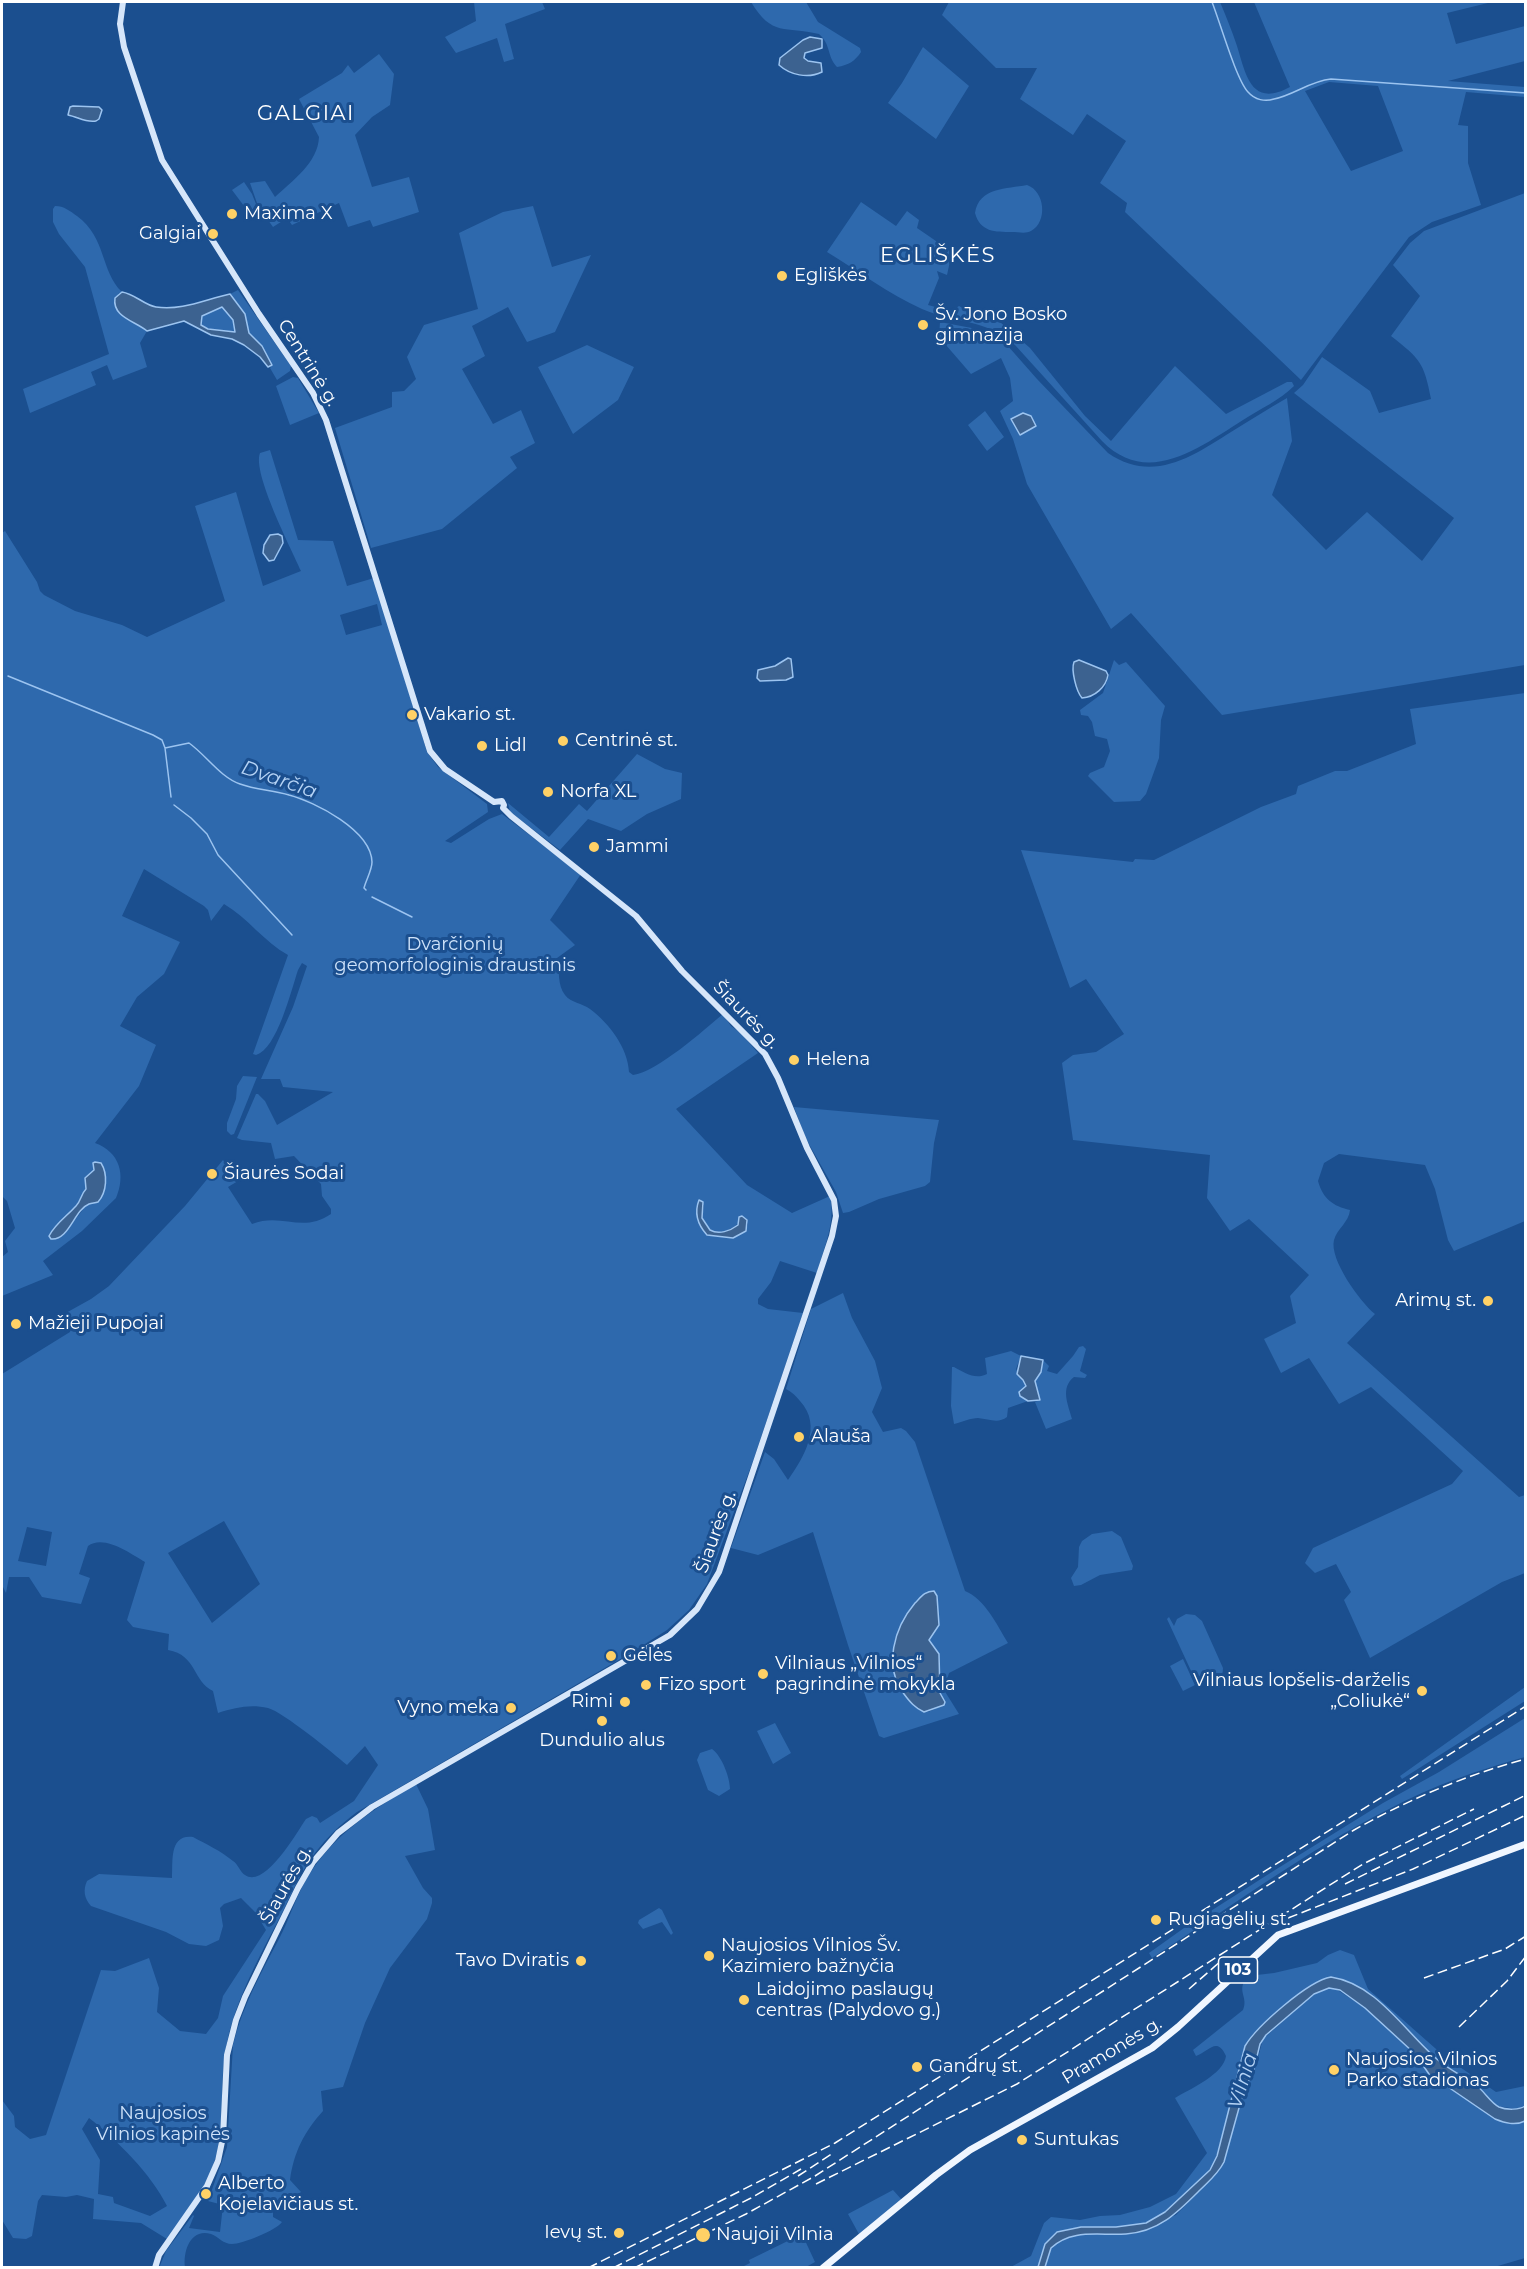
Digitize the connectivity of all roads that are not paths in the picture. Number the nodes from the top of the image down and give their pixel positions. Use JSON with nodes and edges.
{"nodes":[{"id":1,"x":123,"y":2,"type":"edge"},
{"id":2,"x":502,"y":801,"type":"dead end"},
{"id":3,"x":497,"y":806,"type":"junction"},
{"id":4,"x":1526,"y":1844,"type":"edge"},
{"id":5,"x":155,"y":2268,"type":"edge"},
{"id":6,"x":823,"y":2268,"type":"edge"}],
"edges":[{"from":1,"to":3,"type":"main road","name":"Centrinė g."},
{"from":2,"to":3,"type":"main road"},
{"from":3,"to":5,"type":"main road","name":"Šiaurės g."},
{"from":4,"to":6,"type":"main road","name":"Pramonės g.","number":"103"}]}
